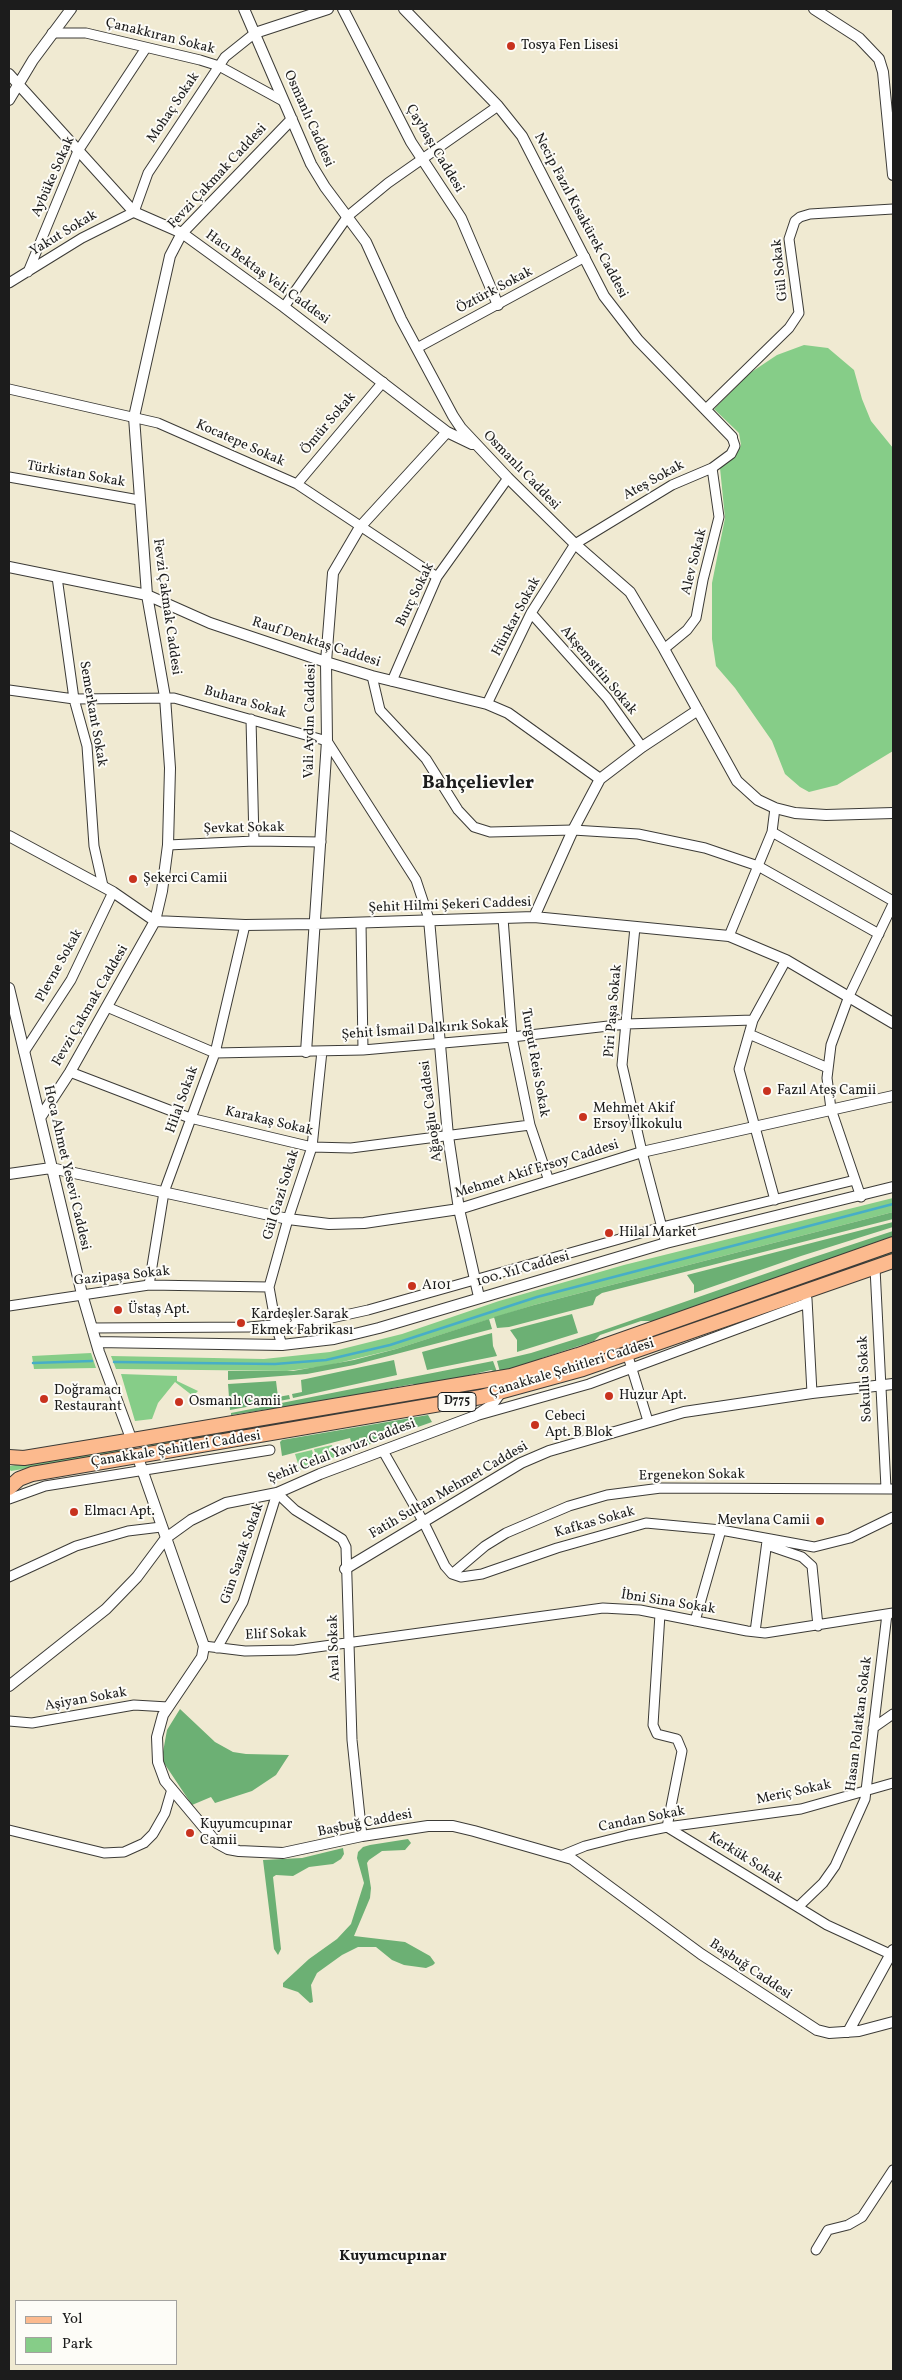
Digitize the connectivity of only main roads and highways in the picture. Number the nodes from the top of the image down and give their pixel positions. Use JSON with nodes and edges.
{"nodes":[{"id":1,"x":893,"y":1244,"type":"edge"},
{"id":2,"x":893,"y":1262,"type":"edge"},
{"id":3,"x":513,"y":1382,"type":"junction"},
{"id":4,"x":132,"y":1441,"type":"junction"},
{"id":5,"x":137,"y":1456,"type":"junction"},
{"id":6,"x":9,"y":1457,"type":"edge"},
{"id":7,"x":9,"y":1493,"type":"edge"}],
"edges":[{"from":1,"to":3,"type":"main road","name":"Çanakkale Şehitleri Caddesi","number":"D775"},
{"from":2,"to":3,"type":"main road","name":"Çanakkale Şehitleri Caddesi","number":"D775"},
{"from":3,"to":4,"type":"main road","name":"Çanakkale Şehitleri Caddesi","number":"D775"},
{"from":3,"to":5,"type":"main road","name":"Çanakkale Şehitleri Caddesi","number":"D775"},
{"from":4,"to":5,"type":"main road"},
{"from":4,"to":6,"type":"main road","name":"Çanakkale Şehitleri Caddesi","number":"D775"},
{"from":5,"to":7,"type":"main road","name":"Çanakkale Şehitleri Caddesi","number":"D775"}]}
